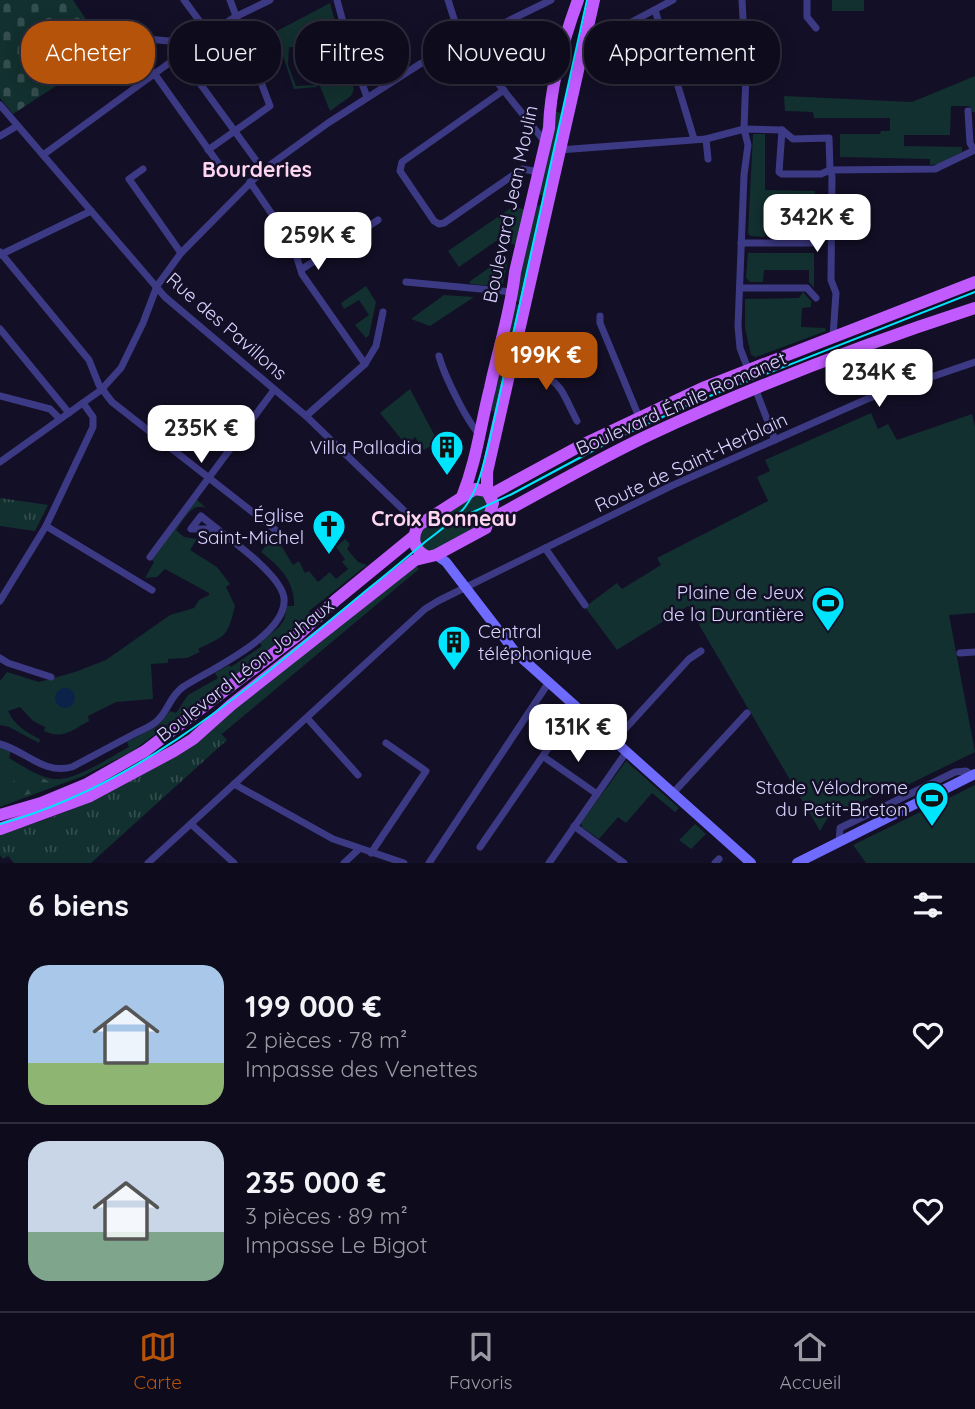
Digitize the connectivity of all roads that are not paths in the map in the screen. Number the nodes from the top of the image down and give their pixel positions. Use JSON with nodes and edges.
{"nodes":[{"id":1,"x":184,"y":0,"type":"edge"},
{"id":2,"x":230,"y":0,"type":"edge"},
{"id":3,"x":271,"y":0,"type":"edge"},
{"id":4,"x":337,"y":0,"type":"edge"},
{"id":5,"x":448,"y":0,"type":"edge"},
{"id":6,"x":551,"y":0,"type":"edge"},
{"id":7,"x":578,"y":0,"type":"edge"},
{"id":8,"x":594,"y":0,"type":"edge"},
{"id":9,"x":673,"y":0,"type":"edge"},
{"id":10,"x":742,"y":0,"type":"edge"},
{"id":11,"x":807,"y":0,"type":"edge"},
{"id":12,"x":655,"y":10,"type":"junction"},
{"id":13,"x":235,"y":17,"type":"junction"},
{"id":14,"x":200,"y":21,"type":"edge"},
{"id":15,"x":228,"y":21,"type":"edge"},
{"id":16,"x":456,"y":21,"type":"edge"},
{"id":17,"x":508,"y":21,"type":"edge"},
{"id":18,"x":590,"y":21,"type":"edge"},
{"id":19,"x":634,"y":21,"type":"edge"},
{"id":20,"x":816,"y":28,"type":"dead end"},
{"id":21,"x":584,"y":52,"type":"edge"},
{"id":22,"x":423,"y":63,"type":"edge"},
{"id":23,"x":155,"y":74,"type":"edge"},
{"id":24,"x":139,"y":84,"type":"edge"},
{"id":25,"x":201,"y":84,"type":"edge"},
{"id":26,"x":499,"y":84,"type":"edge"},
{"id":27,"x":504,"y":90,"type":"junction"},
{"id":28,"x":367,"y":97,"type":"junction"},
{"id":29,"x":0,"y":106,"type":"edge"},
{"id":30,"x":968,"y":111,"type":"dead end"},
{"id":31,"x":17,"y":126,"type":"junction"},
{"id":32,"x":744,"y":129,"type":"junction"},
{"id":33,"x":782,"y":130,"type":"junction"},
{"id":34,"x":235,"y":131,"type":"junction"},
{"id":35,"x":0,"y":136,"type":"edge"},
{"id":36,"x":694,"y":139,"type":"junction"},
{"id":37,"x":706,"y":139,"type":"junction"},
{"id":38,"x":546,"y":143,"type":"junction"},
{"id":39,"x":208,"y":150,"type":"junction"},
{"id":40,"x":559,"y":150,"type":"junction"},
{"id":41,"x":974,"y":150,"type":"edge"},
{"id":42,"x":43,"y":155,"type":"junction"},
{"id":43,"x":708,"y":159,"type":"dead end"},
{"id":44,"x":218,"y":163,"type":"dead end"},
{"id":45,"x":143,"y":169,"type":"dead end"},
{"id":46,"x":263,"y":170,"type":"junction"},
{"id":47,"x":830,"y":170,"type":"junction"},
{"id":48,"x":539,"y":172,"type":"junction"},
{"id":49,"x":250,"y":182,"type":"junction"},
{"id":50,"x":91,"y":211,"type":"junction"},
{"id":51,"x":378,"y":220,"type":"dead end"},
{"id":52,"x":741,"y":243,"type":"junction"},
{"id":53,"x":811,"y":243,"type":"dead end"},
{"id":54,"x":181,"y":253,"type":"junction"},
{"id":55,"x":1,"y":254,"type":"edge"},
{"id":56,"x":302,"y":269,"type":"junction"},
{"id":57,"x":406,"y":282,"type":"dead end"},
{"id":58,"x":975,"y":282,"type":"edge"},
{"id":59,"x":156,"y":286,"type":"junction"},
{"id":60,"x":740,"y":288,"type":"junction"},
{"id":61,"x":513,"y":292,"type":"junction"},
{"id":62,"x":816,"y":298,"type":"dead end"},
{"id":63,"x":975,"y":308,"type":"edge"},
{"id":64,"x":383,"y":312,"type":"dead end"},
{"id":65,"x":600,"y":316,"type":"dead end"},
{"id":66,"x":0,"y":329,"type":"edge"},
{"id":67,"x":833,"y":336,"type":"junction"},
{"id":68,"x":439,"y":356,"type":"dead end"},
{"id":69,"x":975,"y":362,"type":"edge"},
{"id":70,"x":365,"y":365,"type":"junction"},
{"id":71,"x":509,"y":369,"type":"junction"},
{"id":72,"x":748,"y":369,"type":"junction"},
{"id":73,"x":755,"y":388,"type":"junction"},
{"id":74,"x":102,"y":390,"type":"junction"},
{"id":75,"x":274,"y":390,"type":"junction"},
{"id":76,"x":0,"y":396,"type":"edge"},
{"id":77,"x":83,"y":403,"type":"junction"},
{"id":78,"x":69,"y":413,"type":"junction"},
{"id":79,"x":306,"y":416,"type":"junction"},
{"id":80,"x":639,"y":417,"type":"junction"},
{"id":81,"x":60,"y":419,"type":"junction"},
{"id":82,"x":577,"y":421,"type":"dead end"},
{"id":83,"x":481,"y":435,"type":"junction"},
{"id":84,"x":775,"y":440,"type":"junction"},
{"id":85,"x":0,"y":463,"type":"edge"},
{"id":86,"x":209,"y":478,"type":"junction"},
{"id":87,"x":489,"y":493,"type":"junction"},
{"id":88,"x":462,"y":497,"type":"junction"},
{"id":89,"x":489,"y":520,"type":"junction"},
{"id":90,"x":46,"y":526,"type":"junction"},
{"id":91,"x":217,"y":529,"type":"dead end"},
{"id":92,"x":416,"y":531,"type":"junction"},
{"id":93,"x":287,"y":539,"type":"dead end"},
{"id":94,"x":455,"y":545,"type":"junction"},
{"id":95,"x":545,"y":548,"type":"junction"},
{"id":96,"x":431,"y":556,"type":"junction"},
{"id":97,"x":150,"y":557,"type":"dead end"},
{"id":98,"x":453,"y":570,"type":"junction"},
{"id":99,"x":465,"y":587,"type":"junction"},
{"id":100,"x":152,"y":590,"type":"dead end"},
{"id":101,"x":0,"y":601,"type":"edge"},
{"id":102,"x":585,"y":605,"type":"dead end"},
{"id":103,"x":701,"y":651,"type":"dead end"},
{"id":104,"x":975,"y":652,"type":"edge"},
{"id":105,"x":960,"y":653,"type":"dead end"},
{"id":106,"x":0,"y":658,"type":"edge"},
{"id":107,"x":51,"y":677,"type":"dead end"},
{"id":108,"x":549,"y":682,"type":"junction"},
{"id":109,"x":747,"y":713,"type":"dead end"},
{"id":110,"x":307,"y":718,"type":"junction"},
{"id":111,"x":558,"y":734,"type":"dead end"},
{"id":112,"x":615,"y":740,"type":"junction"},
{"id":113,"x":386,"y":743,"type":"dead end"},
{"id":114,"x":0,"y":744,"type":"edge"},
{"id":115,"x":627,"y":751,"type":"junction"},
{"id":116,"x":544,"y":757,"type":"junction"},
{"id":117,"x":358,"y":775,"type":"dead end"},
{"id":118,"x":974,"y":775,"type":"edge"},
{"id":119,"x":234,"y":785,"type":"junction"},
{"id":120,"x":674,"y":792,"type":"junction"},
{"id":121,"x":597,"y":794,"type":"junction"},
{"id":122,"x":0,"y":815,"type":"edge"},
{"id":123,"x":191,"y":824,"type":"junction"},
{"id":124,"x":574,"y":826,"type":"junction"},
{"id":125,"x":0,"y":829,"type":"edge"},
{"id":126,"x":480,"y":847,"type":"dead end"},
{"id":127,"x":359,"y":849,"type":"junction"},
{"id":128,"x":371,"y":853,"type":"junction"},
{"id":129,"x":148,"y":863,"type":"edge"},
{"id":130,"x":234,"y":863,"type":"edge"},
{"id":131,"x":344,"y":863,"type":"edge"},
{"id":132,"x":404,"y":863,"type":"edge"},
{"id":133,"x":429,"y":863,"type":"edge"},
{"id":134,"x":549,"y":863,"type":"edge"},
{"id":135,"x":624,"y":863,"type":"edge"},
{"id":136,"x":751,"y":863,"type":"edge"},
{"id":137,"x":797,"y":863,"type":"edge"}],
"edges":[{"from":1,"to":14,"type":"street"},
{"from":2,"to":13,"type":"street"},
{"from":3,"to":13,"type":"street"},
{"from":4,"to":28,"type":"street"},
{"from":5,"to":16,"type":"street"},
{"from":6,"to":17,"type":"street"},
{"from":7,"to":38,"type":"main road","name":"Boulevard Jean Moulin"},
{"from":8,"to":18,"type":"main road","name":"Boulevard Jean Moulin"},
{"from":9,"to":12,"type":"street"},
{"from":10,"to":32,"type":"street"},
{"from":11,"to":20,"type":"street"},
{"from":12,"to":19,"type":"street"},
{"from":12,"to":36,"type":"street"},
{"from":13,"to":15,"type":"street"},
{"from":13,"to":34,"type":"street"},
{"from":21,"to":40,"type":"main road","name":"Boulevard Jean Moulin"},
{"from":22,"to":28,"type":"street"},
{"from":23,"to":39,"type":"street"},
{"from":24,"to":42,"type":"street"},
{"from":25,"to":34,"type":"street"},
{"from":26,"to":27,"type":"street"},
{"from":27,"to":38,"type":"street"},
{"from":27,"to":48,"type":"street"},
{"from":28,"to":46,"type":"street"},
{"from":29,"to":31,"type":"street","name":"Rue des Pavillons"},
{"from":30,"to":41,"type":"street"},
{"from":31,"to":35,"type":"street"},
{"from":31,"to":42,"type":"street","name":"Rue des Pavillons"},
{"from":32,"to":33,"type":"street"},
{"from":32,"to":37,"type":"street"},
{"from":32,"to":52,"type":"street"},
{"from":33,"to":47,"type":"street"},
{"from":33,"to":47,"type":"street"},
{"from":34,"to":39,"type":"street"},
{"from":34,"to":46,"type":"street"},
{"from":36,"to":37,"type":"street"},
{"from":36,"to":40,"type":"street"},
{"from":37,"to":43,"type":"street"},
{"from":38,"to":48,"type":"main road","name":"Boulevard Jean Moulin"},
{"from":39,"to":44,"type":"street"},
{"from":40,"to":71,"type":"main road","name":"Boulevard Jean Moulin"},
{"from":41,"to":47,"type":"street"},
{"from":42,"to":50,"type":"street","name":"Rue des Pavillons"},
{"from":45,"to":54,"type":"street"},
{"from":46,"to":49,"type":"street"},
{"from":47,"to":67,"type":"street"},
{"from":48,"to":61,"type":"main road","name":"Boulevard Jean Moulin"},
{"from":49,"to":54,"type":"street"},
{"from":49,"to":56,"type":"street"},
{"from":50,"to":55,"type":"street"},
{"from":50,"to":59,"type":"street","name":"Rue des Pavillons"},
{"from":51,"to":56,"type":"street"},
{"from":52,"to":53,"type":"street"},
{"from":52,"to":60,"type":"street"},
{"from":54,"to":59,"type":"street"},
{"from":55,"to":74,"type":"street"},
{"from":56,"to":70,"type":"street"},
{"from":57,"to":61,"type":"street"},
{"from":58,"to":67,"type":"main road","name":"Boulevard Émile Romanet"},
{"from":59,"to":74,"type":"street"},
{"from":59,"to":75,"type":"street","name":"Rue des Pavillons"},
{"from":60,"to":62,"type":"street"},
{"from":60,"to":72,"type":"street"},
{"from":61,"to":83,"type":"main road","name":"Boulevard Jean Moulin"},
{"from":63,"to":73,"type":"main road","name":"Boulevard Émile Romanet"},
{"from":64,"to":70,"type":"street"},
{"from":65,"to":80,"type":"street"},
{"from":66,"to":78,"type":"street"},
{"from":67,"to":72,"type":"main road","name":"Boulevard Émile Romanet"},
{"from":68,"to":83,"type":"street"},
{"from":69,"to":84,"type":"street","name":"Route de Saint-Herblain"},
{"from":70,"to":79,"type":"street"},
{"from":71,"to":82,"type":"street"},
{"from":71,"to":87,"type":"main road","name":"Boulevard Jean Moulin"},
{"from":72,"to":80,"type":"main road","name":"Boulevard Émile Romanet"},
{"from":73,"to":84,"type":"street"},
{"from":73,"to":89,"type":"main road","name":"Boulevard Émile Romanet"},
{"from":74,"to":77,"type":"street"},
{"from":74,"to":86,"type":"street"},
{"from":75,"to":79,"type":"street","name":"Rue des Pavillons"},
{"from":75,"to":86,"type":"street"},
{"from":76,"to":81,"type":"street"},
{"from":77,"to":78,"type":"street"},
{"from":77,"to":90,"type":"street"},
{"from":78,"to":81,"type":"street"},
{"from":79,"to":92,"type":"street","name":"Rue des Pavillons"},
{"from":80,"to":87,"type":"main road","name":"Boulevard Émile Romanet"},
{"from":81,"to":85,"type":"street"},
{"from":83,"to":88,"type":"main road","name":"Boulevard Jean Moulin"},
{"from":84,"to":95,"type":"street","name":"Route de Saint-Herblain"},
{"from":86,"to":93,"type":"street"},
{"from":86,"to":97,"type":"street"},
{"from":87,"to":88,"type":"main road","name":"Boulevard Émile Romanet"},
{"from":87,"to":89,"type":"main road","name":"Boulevard Jean Moulin"},
{"from":88,"to":92,"type":"main road","name":"Boulevard Léon Jouhaux"},
{"from":89,"to":94,"type":"main road","name":"Boulevard Émile Romanet"},
{"from":90,"to":100,"type":"street"},
{"from":90,"to":101,"type":"street"},
{"from":91,"to":114,"type":"street"},
{"from":92,"to":96,"type":"main road"},
{"from":92,"to":122,"type":"main road","name":"Boulevard Léon Jouhaux"},
{"from":94,"to":96,"type":"main road","name":"Boulevard Léon Jouhaux"},
{"from":94,"to":98,"type":"street"},
{"from":95,"to":99,"type":"street","name":"Route de Saint-Herblain"},
{"from":95,"to":102,"type":"street"},
{"from":96,"to":98,"type":"street"},
{"from":96,"to":125,"type":"main road","name":"Boulevard Léon Jouhaux"},
{"from":98,"to":99,"type":"street"},
{"from":99,"to":108,"type":"street"},
{"from":99,"to":110,"type":"street","name":"Route de Saint-Herblain"},
{"from":103,"to":112,"type":"street"},
{"from":104,"to":105,"type":"street"},
{"from":106,"to":107,"type":"street"},
{"from":108,"to":112,"type":"street"},
{"from":108,"to":133,"type":"street"},
{"from":109,"to":120,"type":"street"},
{"from":110,"to":117,"type":"street"},
{"from":110,"to":119,"type":"street","name":"Route de Saint-Herblain"},
{"from":111,"to":116,"type":"street"},
{"from":112,"to":115,"type":"street"},
{"from":113,"to":128,"type":"street"},
{"from":115,"to":120,"type":"street"},
{"from":115,"to":121,"type":"street"},
{"from":116,"to":121,"type":"street"},
{"from":116,"to":126,"type":"street"},
{"from":118,"to":137,"type":"street"},
{"from":119,"to":123,"type":"street","name":"Route de Saint-Herblain"},
{"from":119,"to":127,"type":"street"},
{"from":120,"to":136,"type":"street"},
{"from":121,"to":124,"type":"street"},
{"from":123,"to":129,"type":"street","name":"Route de Saint-Herblain"},
{"from":123,"to":130,"type":"street"},
{"from":124,"to":134,"type":"street"},
{"from":124,"to":135,"type":"street"},
{"from":127,"to":128,"type":"street"},
{"from":127,"to":131,"type":"street"},
{"from":128,"to":132,"type":"street"}]}
